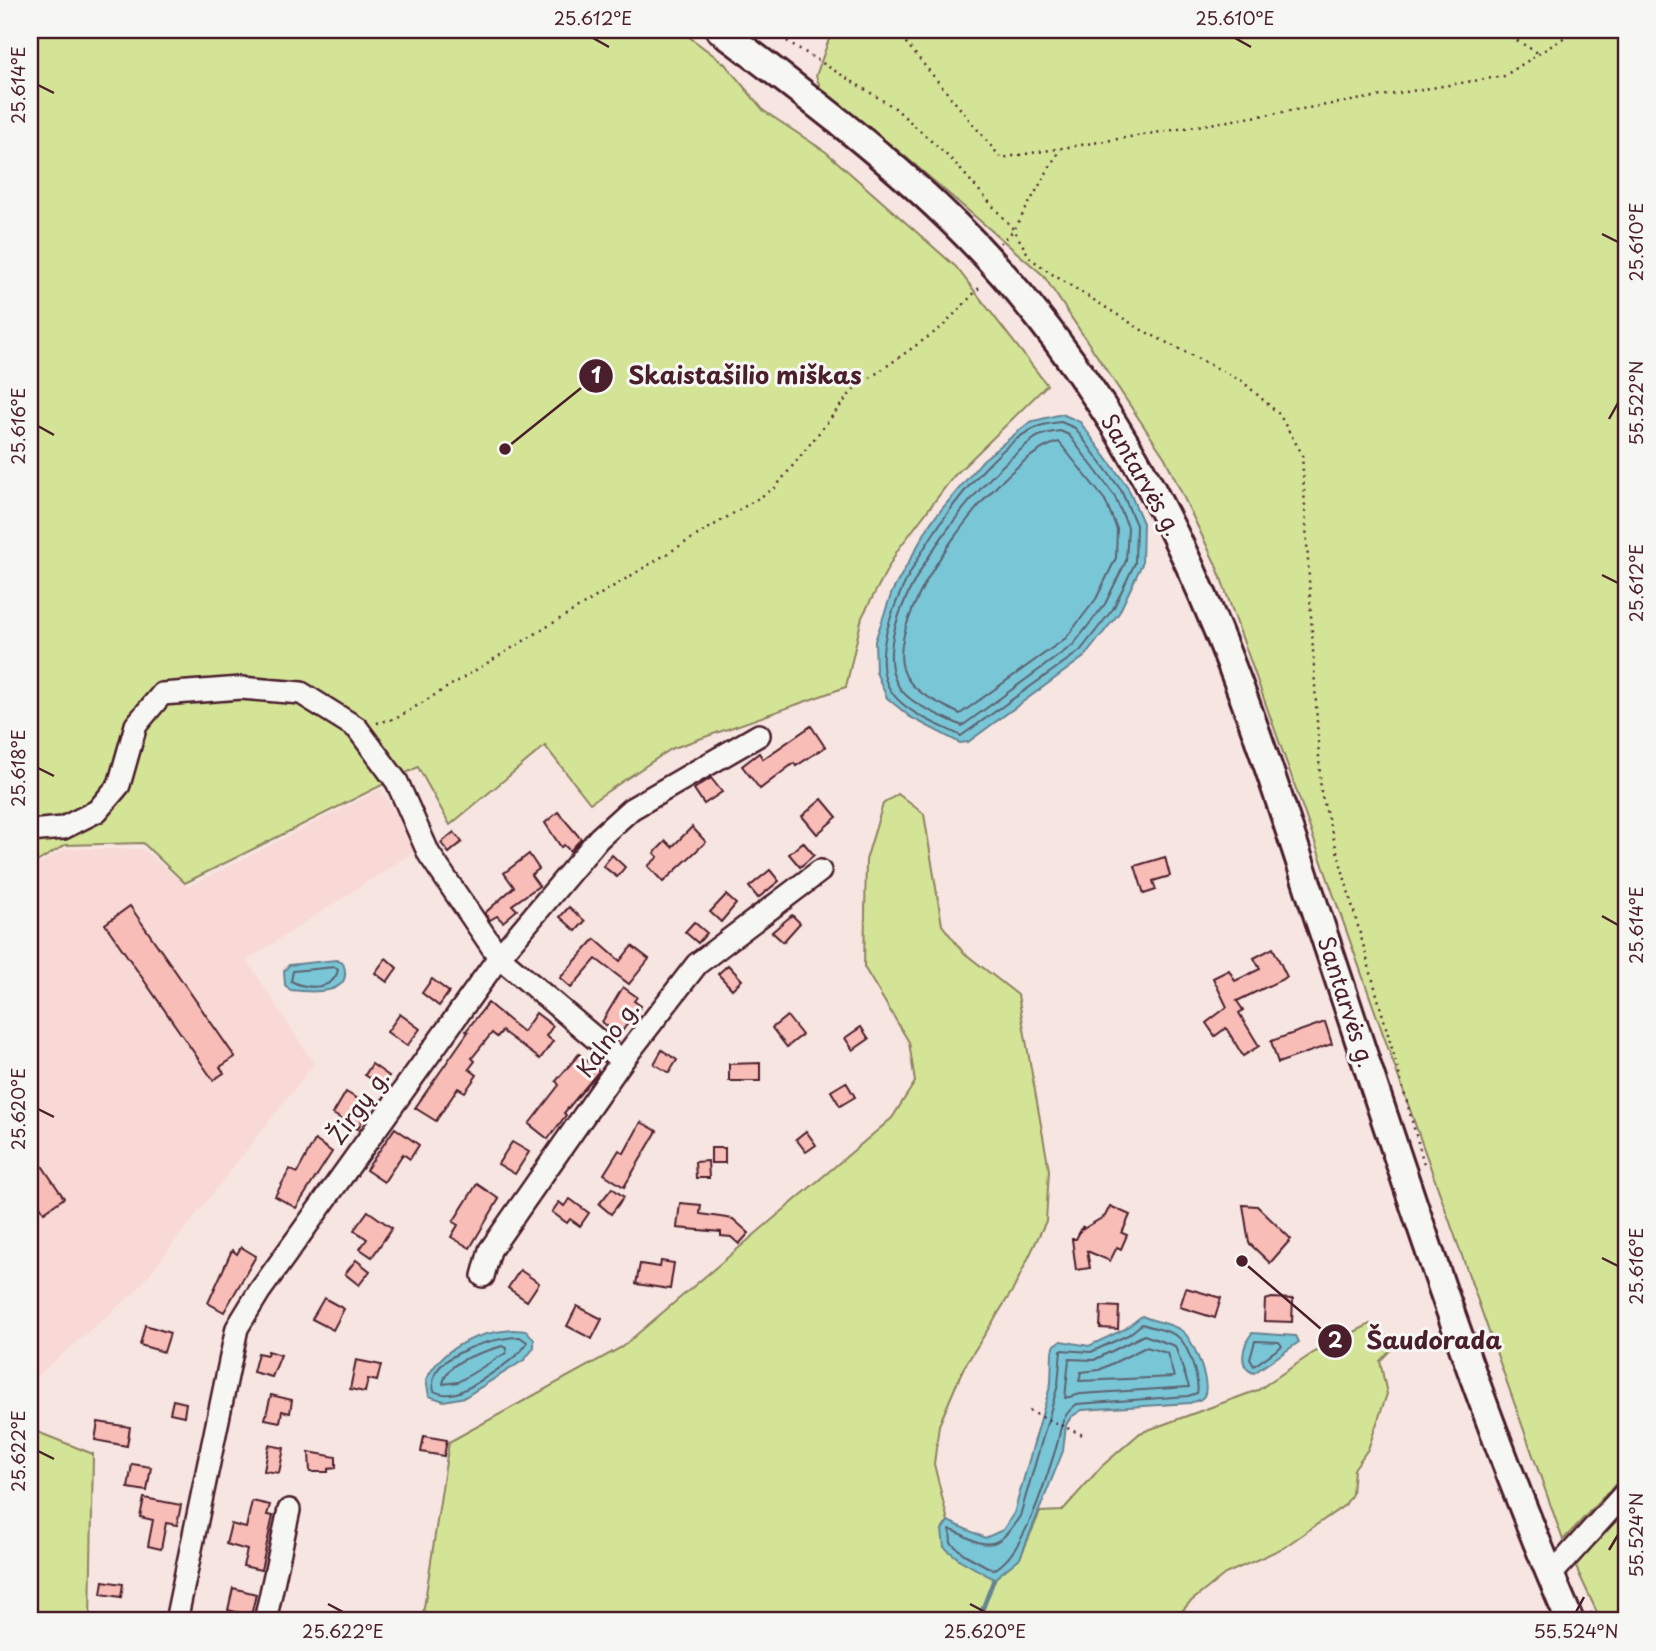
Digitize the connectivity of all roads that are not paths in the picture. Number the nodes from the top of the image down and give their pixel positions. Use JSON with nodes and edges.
{"nodes":[{"id":1,"x":720,"y":30,"type":"edge"},
{"id":2,"x":760,"y":735,"type":"dead end"},
{"id":3,"x":30,"y":831,"type":"edge"},
{"id":4,"x":820,"y":871,"type":"dead end"},
{"id":5,"x":499,"y":957,"type":"junction"},
{"id":6,"x":622,"y":1061,"type":"junction"},
{"id":7,"x":482,"y":1276,"type":"dead end"},
{"id":8,"x":1626,"y":1492,"type":"edge"},
{"id":9,"x":289,"y":1510,"type":"dead end"},
{"id":10,"x":1550,"y":1576,"type":"junction"},
{"id":11,"x":176,"y":1621,"type":"edge"},
{"id":12,"x":265,"y":1621,"type":"edge"},
{"id":13,"x":1570,"y":1621,"type":"edge"}],
"edges":[{"from":1,"to":10,"type":"main road","name":"Santarvės g."},
{"from":2,"to":5,"type":"street","name":"Žirgų g."},
{"from":3,"to":5,"type":"street"},
{"from":4,"to":6,"type":"street","name":"Kalno g."},
{"from":5,"to":6,"type":"street"},
{"from":5,"to":11,"type":"street","name":"Žirgų g."},
{"from":6,"to":7,"type":"street","name":"Kalno g."},
{"from":8,"to":10,"type":"street"},
{"from":9,"to":12,"type":"street"},
{"from":10,"to":13,"type":"main road","name":"Santarvės g."}]}
